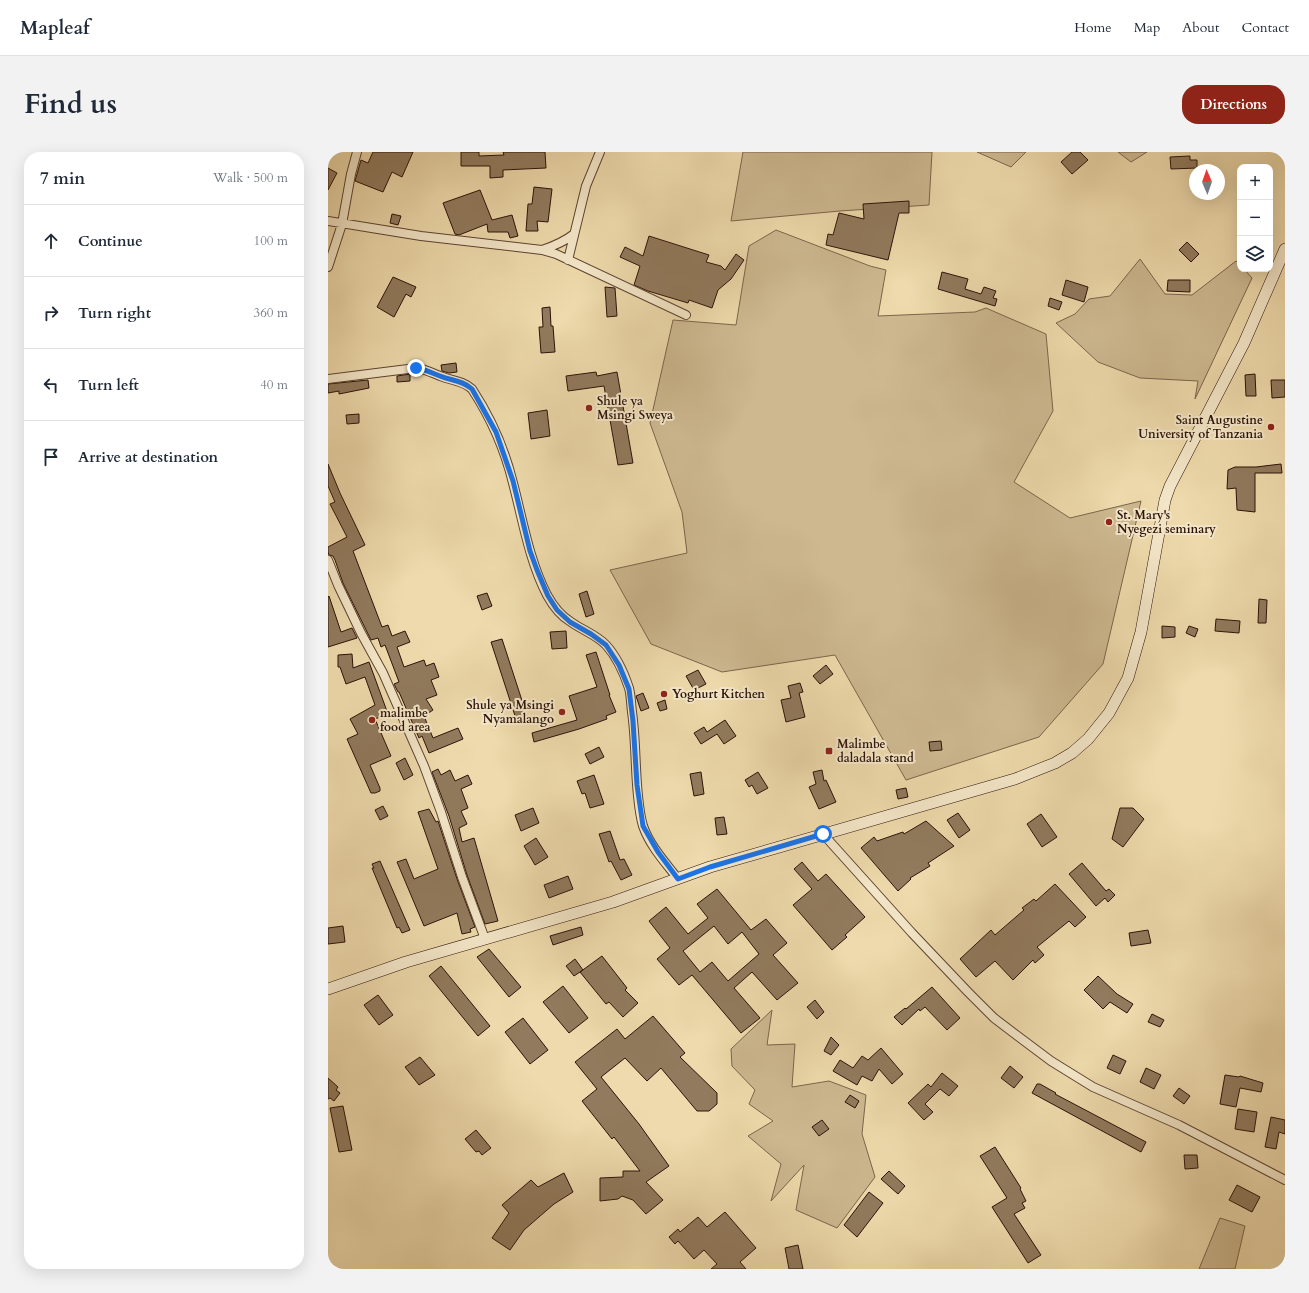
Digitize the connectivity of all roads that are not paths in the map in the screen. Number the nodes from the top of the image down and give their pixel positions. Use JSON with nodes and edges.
{"nodes":[{"id":1,"x":357,"y":152,"type":"edge"},
{"id":2,"x":600,"y":152,"type":"edge"},
{"id":3,"x":328,"y":221,"type":"edge"},
{"id":4,"x":342,"y":224,"type":"junction"},
{"id":5,"x":574,"y":234,"type":"junction"},
{"id":6,"x":1285,"y":249,"type":"edge"},
{"id":7,"x":542,"y":250,"type":"junction"},
{"id":8,"x":568,"y":260,"type":"junction"},
{"id":9,"x":328,"y":266,"type":"edge"},
{"id":10,"x":686,"y":315,"type":"dead end"},
{"id":11,"x":328,"y":379,"type":"edge"},
{"id":12,"x":328,"y":560,"type":"edge"},
{"id":13,"x":823,"y":834,"type":"junction"},
{"id":14,"x":678,"y":879,"type":"junction"},
{"id":15,"x":485,"y":939,"type":"junction"},
{"id":16,"x":328,"y":989,"type":"edge"},
{"id":17,"x":1285,"y":1180,"type":"edge"}],
"edges":[{"from":1,"to":4,"type":"street"},
{"from":2,"to":5,"type":"street"},
{"from":3,"to":4,"type":"street"},
{"from":4,"to":7,"type":"street"},
{"from":4,"to":9,"type":"street"},
{"from":5,"to":7,"type":"street"},
{"from":5,"to":8,"type":"street"},
{"from":6,"to":13,"type":"main road"},
{"from":7,"to":8,"type":"street"},
{"from":8,"to":10,"type":"street"},
{"from":11,"to":14,"type":"street"},
{"from":12,"to":15,"type":"street"},
{"from":13,"to":14,"type":"main road"},
{"from":13,"to":17,"type":"street"},
{"from":14,"to":15,"type":"main road"},
{"from":15,"to":16,"type":"main road"}]}
